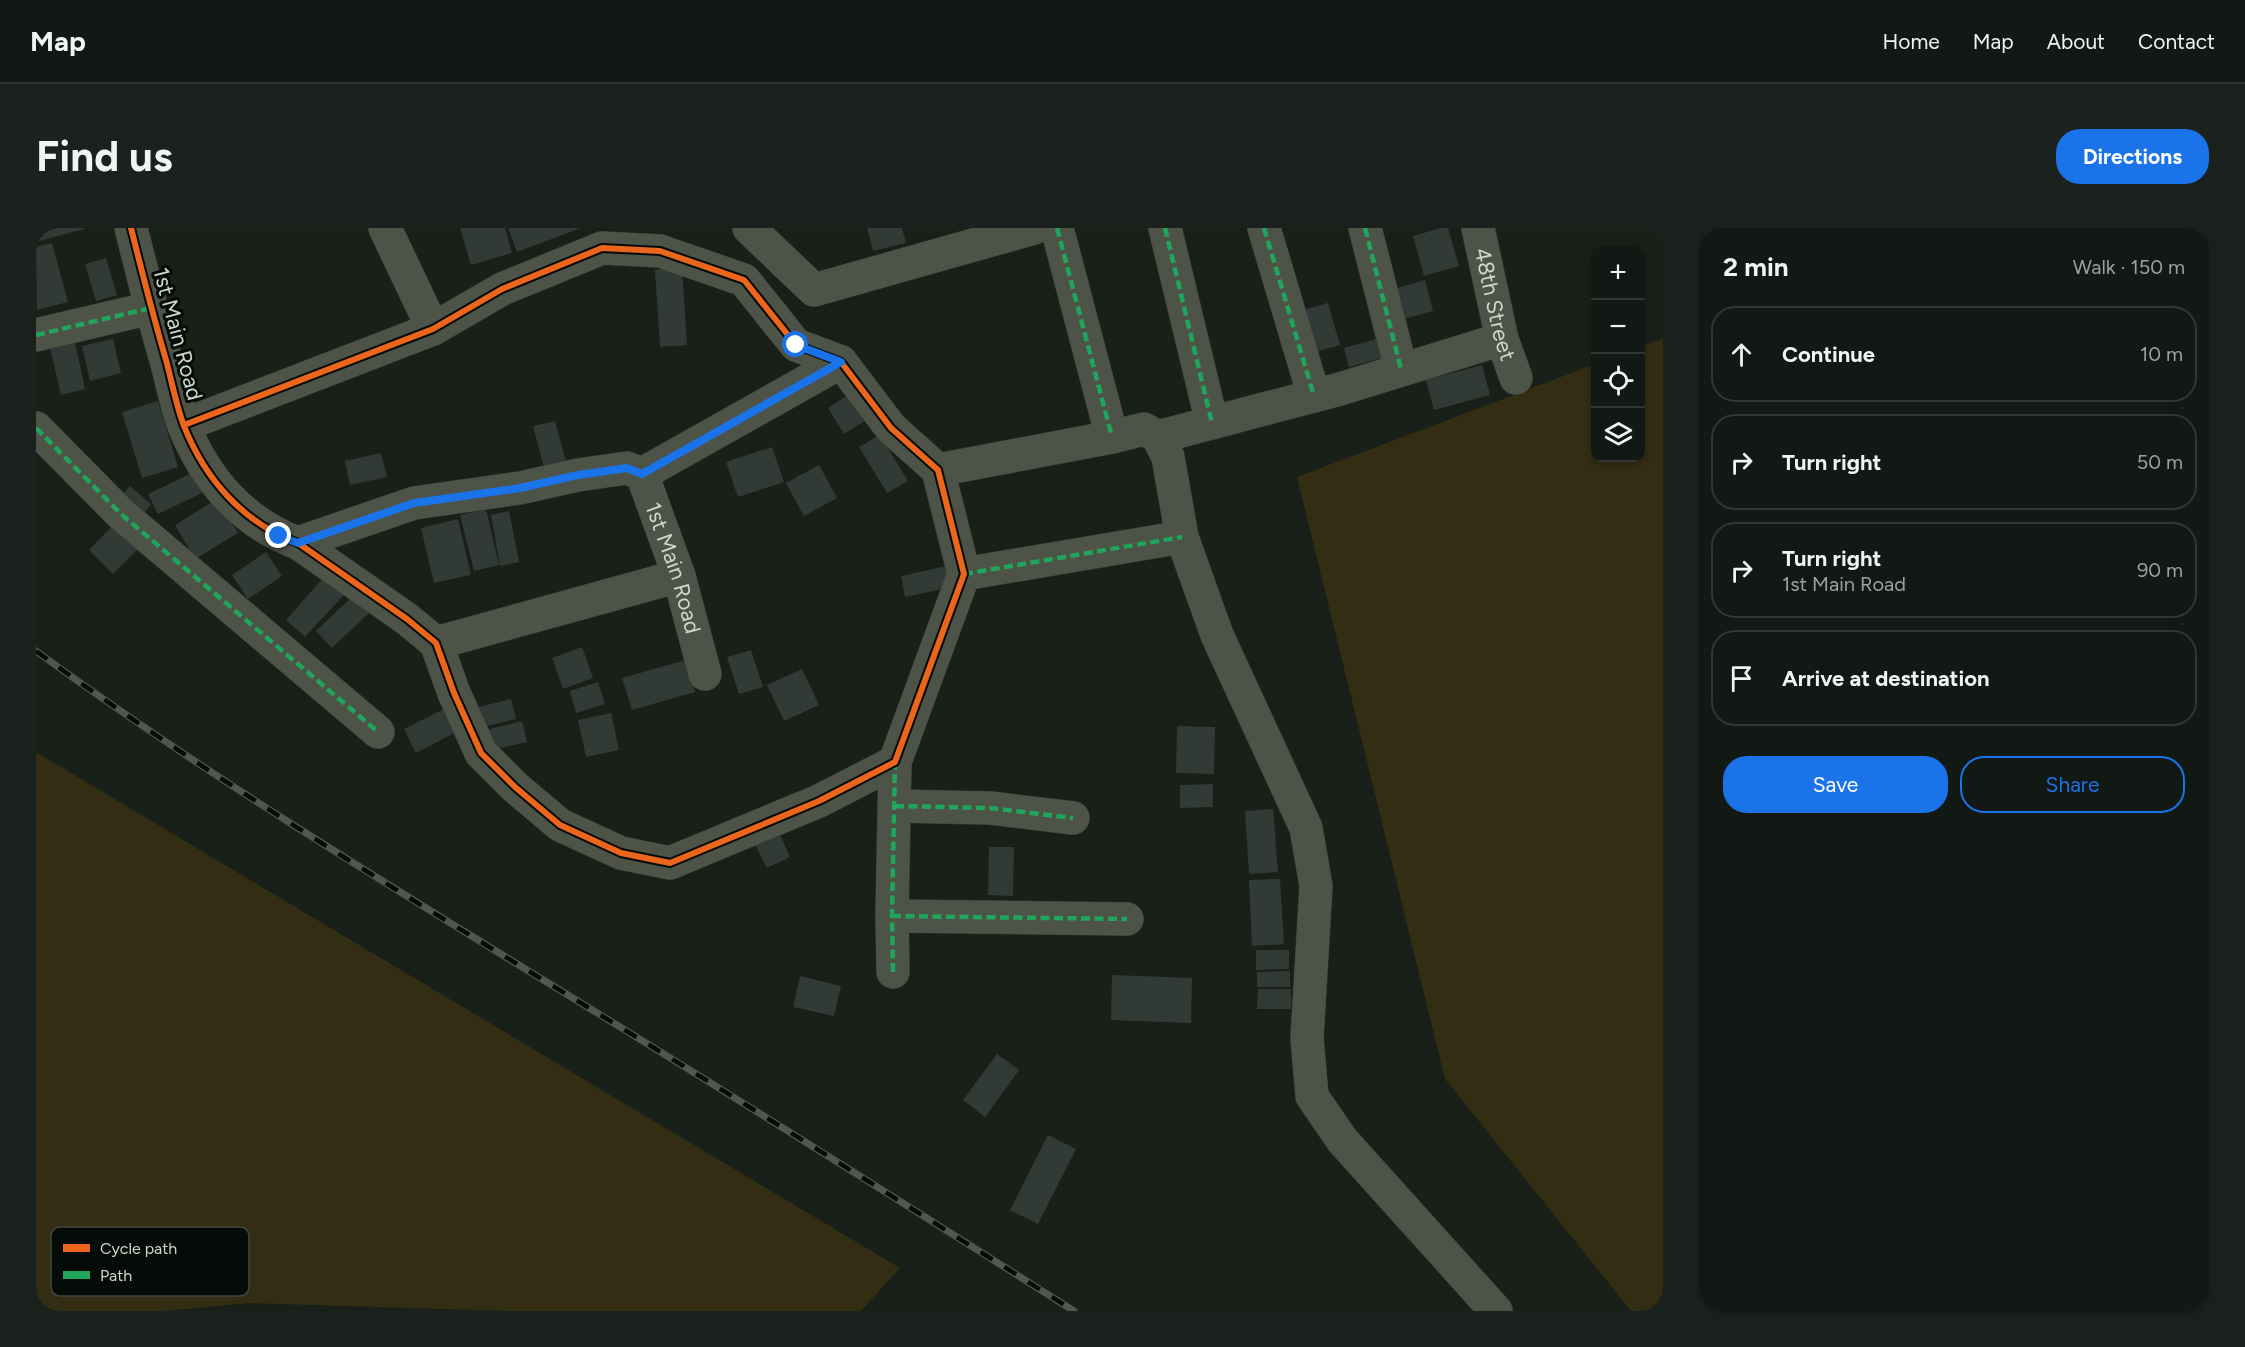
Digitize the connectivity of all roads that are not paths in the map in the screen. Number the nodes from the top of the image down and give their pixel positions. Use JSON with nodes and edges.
{"nodes":[{"id":1,"x":131,"y":228,"type":"edge"},
{"id":2,"x":385,"y":228,"type":"edge"},
{"id":3,"x":729,"y":228,"type":"edge"},
{"id":4,"x":749,"y":228,"type":"edge"},
{"id":5,"x":1034,"y":228,"type":"edge"},
{"id":6,"x":1057,"y":228,"type":"edge"},
{"id":7,"x":1165,"y":228,"type":"edge"},
{"id":8,"x":1264,"y":228,"type":"edge"},
{"id":9,"x":1365,"y":228,"type":"edge"},
{"id":10,"x":1478,"y":228,"type":"edge"},
{"id":11,"x":744,"y":280,"type":"junction"},
{"id":12,"x":151,"y":308,"type":"junction"},
{"id":13,"x":433,"y":329,"type":"junction"},
{"id":14,"x":36,"y":335,"type":"edge"},
{"id":15,"x":1502,"y":339,"type":"junction"},
{"id":16,"x":841,"y":362,"type":"junction"},
{"id":17,"x":1401,"y":369,"type":"junction"},
{"id":18,"x":1516,"y":378,"type":"dead end"},
{"id":19,"x":1314,"y":396,"type":"junction"},
{"id":20,"x":1212,"y":423,"type":"junction"},
{"id":21,"x":183,"y":425,"type":"junction"},
{"id":22,"x":36,"y":428,"type":"edge"},
{"id":23,"x":1112,"y":437,"type":"junction"},
{"id":24,"x":1158,"y":437,"type":"junction"},
{"id":25,"x":938,"y":470,"type":"junction"},
{"id":26,"x":642,"y":474,"type":"junction"},
{"id":27,"x":1182,"y":537,"type":"junction"},
{"id":28,"x":298,"y":543,"type":"junction"},
{"id":29,"x":964,"y":574,"type":"junction"},
{"id":30,"x":679,"y":576,"type":"junction"},
{"id":31,"x":436,"y":643,"type":"junction"},
{"id":32,"x":705,"y":674,"type":"dead end"},
{"id":33,"x":378,"y":732,"type":"dead end"},
{"id":34,"x":895,"y":762,"type":"junction"},
{"id":35,"x":895,"y":806,"type":"junction"},
{"id":36,"x":1073,"y":818,"type":"dead end"},
{"id":37,"x":892,"y":916,"type":"junction"},
{"id":38,"x":1127,"y":919,"type":"dead end"},
{"id":39,"x":893,"y":972,"type":"dead end"},
{"id":40,"x":1496,"y":1311,"type":"edge"}],
"edges":[{"from":1,"to":12,"type":"street","name":"1st Main Road"},
{"from":2,"to":13,"type":"street"},
{"from":3,"to":11,"type":"street"},
{"from":4,"to":5,"type":"street"},
{"from":6,"to":23,"type":"street"},
{"from":7,"to":20,"type":"street"},
{"from":8,"to":19,"type":"street"},
{"from":9,"to":17,"type":"street"},
{"from":10,"to":15,"type":"street","name":"48th Street"},
{"from":11,"to":13,"type":"street"},
{"from":11,"to":16,"type":"street"},
{"from":12,"to":14,"type":"street"},
{"from":12,"to":21,"type":"street","name":"1st Main Road"},
{"from":13,"to":21,"type":"street"},
{"from":15,"to":17,"type":"street"},
{"from":15,"to":18,"type":"street","name":"48th Street"},
{"from":16,"to":25,"type":"street"},
{"from":16,"to":26,"type":"street"},
{"from":17,"to":19,"type":"street"},
{"from":19,"to":20,"type":"street"},
{"from":20,"to":24,"type":"street"},
{"from":21,"to":28,"type":"street","name":"1st Main Road"},
{"from":22,"to":33,"type":"street"},
{"from":23,"to":24,"type":"street"},
{"from":23,"to":25,"type":"street"},
{"from":24,"to":27,"type":"street"},
{"from":25,"to":29,"type":"street"},
{"from":26,"to":28,"type":"street","name":"1st Main Road"},
{"from":26,"to":30,"type":"street","name":"1st Main Road"},
{"from":27,"to":29,"type":"street"},
{"from":27,"to":40,"type":"street"},
{"from":28,"to":31,"type":"street"},
{"from":29,"to":34,"type":"street"},
{"from":30,"to":31,"type":"street"},
{"from":30,"to":32,"type":"street","name":"1st Main Road"},
{"from":31,"to":34,"type":"street"},
{"from":34,"to":35,"type":"street"},
{"from":35,"to":36,"type":"street"},
{"from":35,"to":37,"type":"street"},
{"from":37,"to":38,"type":"street"},
{"from":37,"to":39,"type":"street"}]}
